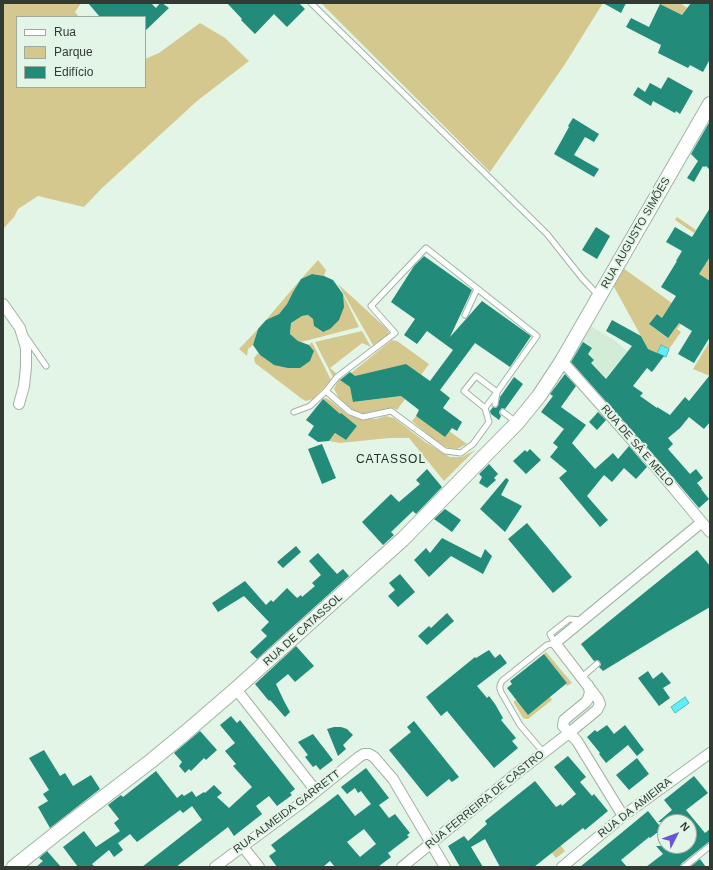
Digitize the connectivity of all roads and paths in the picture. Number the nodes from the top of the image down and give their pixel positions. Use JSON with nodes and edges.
{"nodes":[{"id":1,"x":311,"y":3,"type":"edge"},
{"id":2,"x":710,"y":104,"type":"edge"},
{"id":3,"x":478,"y":288,"type":"junction"},
{"id":4,"x":600,"y":296,"type":"junction"},
{"id":5,"x":3,"y":304,"type":"edge"},
{"id":6,"x":465,"y":315,"type":"dead end"},
{"id":7,"x":20,"y":328,"type":"junction"},
{"id":8,"x":562,"y":361,"type":"junction"},
{"id":9,"x":46,"y":366,"type":"dead end"},
{"id":10,"x":326,"y":391,"type":"junction"},
{"id":11,"x":497,"y":392,"type":"junction"},
{"id":12,"x":19,"y":404,"type":"dead end"},
{"id":13,"x":495,"y":404,"type":"dead end"},
{"id":14,"x":485,"y":408,"type":"junction"},
{"id":15,"x":294,"y":412,"type":"dead end"},
{"id":16,"x":503,"y":412,"type":"dead end"},
{"id":17,"x":517,"y":423,"type":"junction"},
{"id":18,"x":702,"y":522,"type":"junction"},
{"id":19,"x":710,"y":532,"type":"edge"},
{"id":20,"x":555,"y":643,"type":"junction"},
{"id":21,"x":597,"y":664,"type":"dead end"},
{"id":22,"x":584,"y":680,"type":"junction"},
{"id":23,"x":236,"y":689,"type":"junction"},
{"id":24,"x":569,"y":733,"type":"junction"},
{"id":25,"x":544,"y":753,"type":"junction"},
{"id":26,"x":710,"y":753,"type":"edge"},
{"id":27,"x":316,"y":791,"type":"junction"},
{"id":28,"x":623,"y":816,"type":"junction"},
{"id":29,"x":431,"y":843,"type":"junction"},
{"id":30,"x":710,"y":846,"type":"edge"},
{"id":31,"x":243,"y":847,"type":"junction"},
{"id":32,"x":14,"y":867,"type":"edge"},
{"id":33,"x":215,"y":867,"type":"edge"},
{"id":34,"x":259,"y":867,"type":"edge"},
{"id":35,"x":402,"y":867,"type":"edge"},
{"id":36,"x":445,"y":867,"type":"edge"},
{"id":37,"x":562,"y":867,"type":"edge"},
{"id":38,"x":684,"y":867,"type":"edge"}],
"edges":[{"from":1,"to":4,"type":"lane"},
{"from":2,"to":4,"type":"main road","name":"RUA AUGUSTO SIMÕES"},
{"from":3,"to":6,"type":"lane"},
{"from":3,"to":10,"type":"lane"},
{"from":3,"to":11,"type":"lane"},
{"from":4,"to":8,"type":"main road","name":"RUA AUGUSTO SIMÕES"},
{"from":5,"to":7,"type":"street"},
{"from":7,"to":9,"type":"lane"},
{"from":7,"to":12,"type":"street"},
{"from":8,"to":17,"type":"main road","name":"RUA DE CATASSOL"},
{"from":8,"to":18,"type":"street","name":"RUA DE SÁ E MELO"},
{"from":10,"to":14,"type":"lane"},
{"from":10,"to":15,"type":"lane"},
{"from":11,"to":13,"type":"lane"},
{"from":11,"to":14,"type":"lane"},
{"from":11,"to":14,"type":"lane"},
{"from":16,"to":17,"type":"lane"},
{"from":17,"to":23,"type":"main road","name":"RUA DE CATASSOL"},
{"from":18,"to":19,"type":"street","name":"RUA DE SÁ E MELO"},
{"from":18,"to":20,"type":"street"},
{"from":20,"to":22,"type":"street"},
{"from":20,"to":25,"type":"lane"},
{"from":21,"to":22,"type":"lane"},
{"from":22,"to":24,"type":"street","name":"RUA FERREIRA DE CASTRO"},
{"from":23,"to":27,"type":"street"},
{"from":23,"to":32,"type":"main road","name":"RUA DE CATASSOL"},
{"from":24,"to":25,"type":"street","name":"RUA FERREIRA DE CASTRO"},
{"from":24,"to":28,"type":"street"},
{"from":25,"to":29,"type":"street","name":"RUA FERREIRA DE CASTRO"},
{"from":26,"to":28,"type":"street","name":"RUA DA AMIEIRA"},
{"from":27,"to":29,"type":"street","name":"RUA ALMEIDA GARRETT"},
{"from":27,"to":31,"type":"street","name":"RUA ALMEIDA GARRETT"},
{"from":28,"to":37,"type":"street","name":"RUA DA AMIEIRA"},
{"from":29,"to":35,"type":"street","name":"RUA FERREIRA DE CASTRO"},
{"from":29,"to":36,"type":"street"},
{"from":30,"to":38,"type":"lane"},
{"from":31,"to":33,"type":"street","name":"RUA ALMEIDA GARRETT"},
{"from":31,"to":34,"type":"street"}]}
